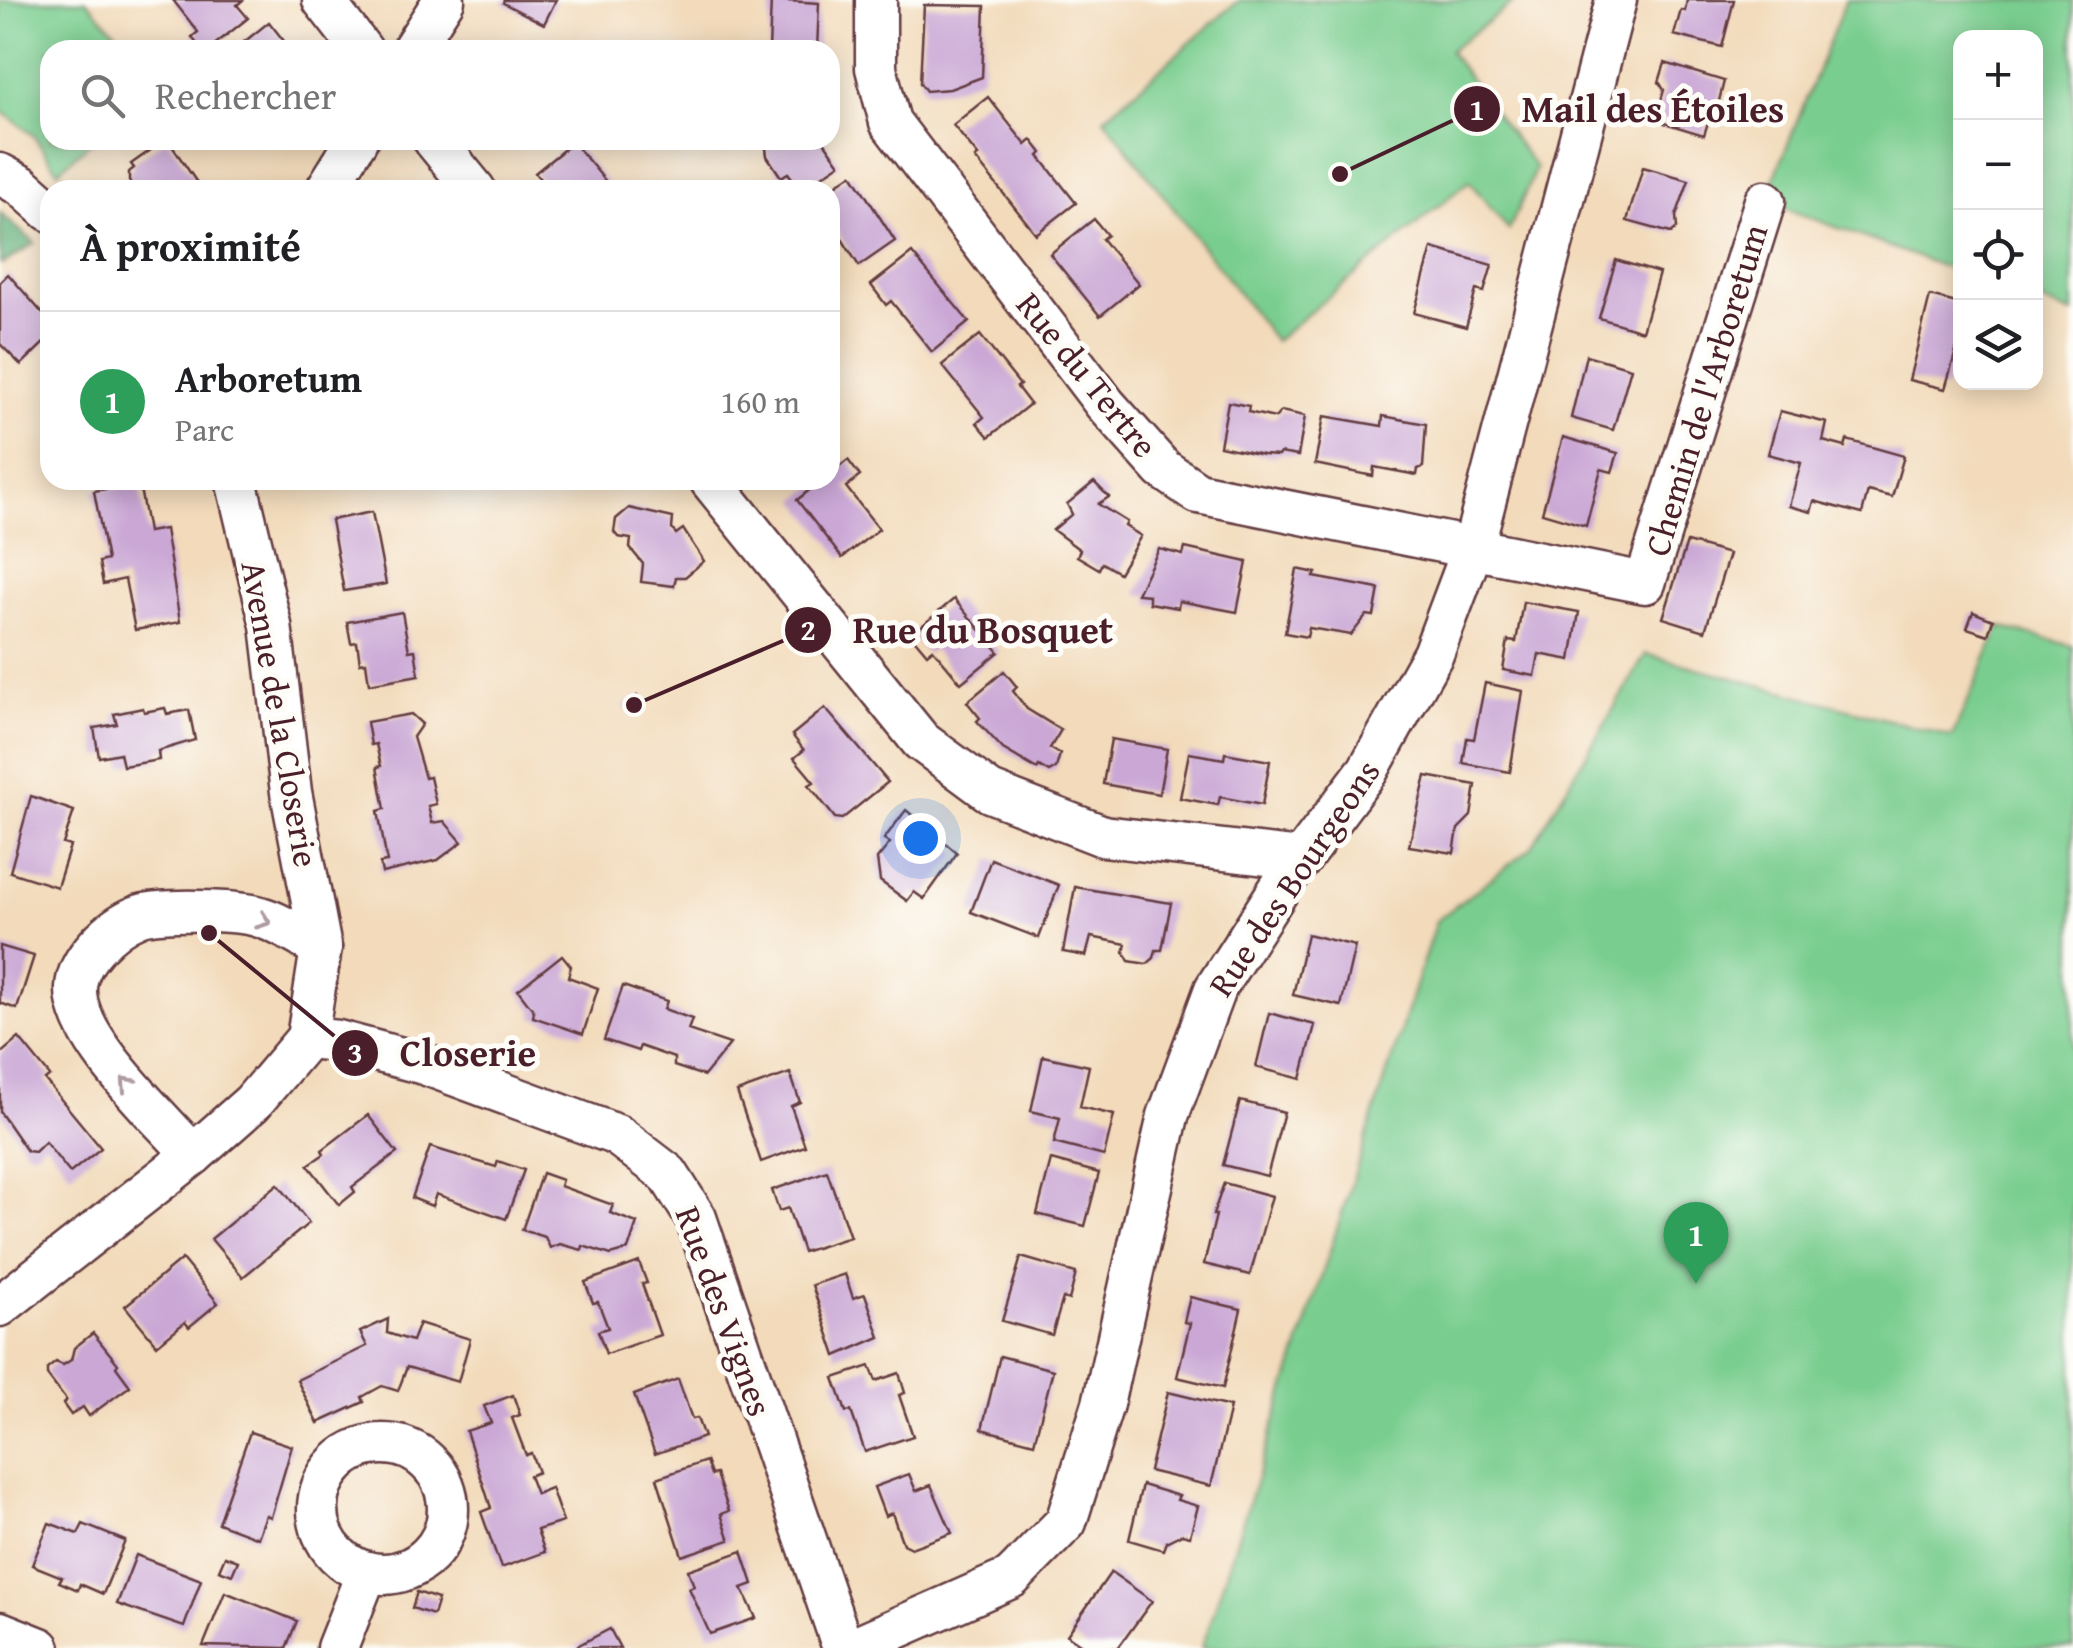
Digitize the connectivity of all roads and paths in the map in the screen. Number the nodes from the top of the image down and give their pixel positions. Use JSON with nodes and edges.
{"nodes":[{"id":1,"x":323,"y":0,"type":"edge"},
{"id":2,"x":444,"y":0,"type":"edge"},
{"id":3,"x":876,"y":0,"type":"edge"},
{"id":4,"x":1616,"y":0,"type":"edge"},
{"id":5,"x":354,"y":40,"type":"edge"},
{"id":6,"x":418,"y":40,"type":"edge"},
{"id":7,"x":351,"y":150,"type":"edge"},
{"id":8,"x":442,"y":150,"type":"edge"},
{"id":9,"x":0,"y":174,"type":"edge"},
{"id":10,"x":332,"y":180,"type":"edge"},
{"id":11,"x":466,"y":180,"type":"edge"},
{"id":12,"x":1766,"y":201,"type":"dead end"},
{"id":13,"x":40,"y":202,"type":"edge"},
{"id":14,"x":238,"y":490,"type":"edge"},
{"id":15,"x":718,"y":490,"type":"edge"},
{"id":16,"x":1473,"y":548,"type":"junction"},
{"id":17,"x":1301,"y":860,"type":"junction"},
{"id":18,"x":321,"y":948,"type":"junction"},
{"id":19,"x":307,"y":1038,"type":"junction"},
{"id":20,"x":193,"y":1155,"type":"junction"},
{"id":21,"x":0,"y":1306,"type":"edge"},
{"id":22,"x":367,"y":1572,"type":"dead end"},
{"id":23,"x":0,"y":1632,"type":"edge"},
{"id":24,"x":40,"y":1648,"type":"edge"},
{"id":25,"x":338,"y":1648,"type":"edge"},
{"id":26,"x":843,"y":1648,"type":"edge"},
{"id":27,"x":852,"y":1648,"type":"edge"}],
"edges":[{"from":1,"to":5,"type":"street"},
{"from":2,"to":6,"type":"street"},
{"from":3,"to":16,"type":"street","name":"Rue du Tertre"},
{"from":4,"to":16,"type":"street","name":"Rue des Bourgeons"},
{"from":7,"to":10,"type":"street"},
{"from":8,"to":11,"type":"street"},
{"from":9,"to":13,"type":"street"},
{"from":12,"to":16,"type":"street","name":"Chemin de l'Arboretum"},
{"from":14,"to":18,"type":"street","name":"Avenue de la Closerie"},
{"from":15,"to":17,"type":"street"},
{"from":16,"to":17,"type":"street","name":"Rue des Bourgeons"},
{"from":17,"to":27,"type":"street","name":"Rue des Bourgeons"},
{"from":18,"to":19,"type":"street","name":"Avenue de la Closerie"},
{"from":20,"to":18,"type":"street","one_way":true},
{"from":19,"to":20,"type":"street"},
{"from":19,"to":26,"type":"street","name":"Rue des Vignes"},
{"from":20,"to":21,"type":"street"},
{"from":22,"to":25,"type":"street"},
{"from":23,"to":24,"type":"street"}]}
